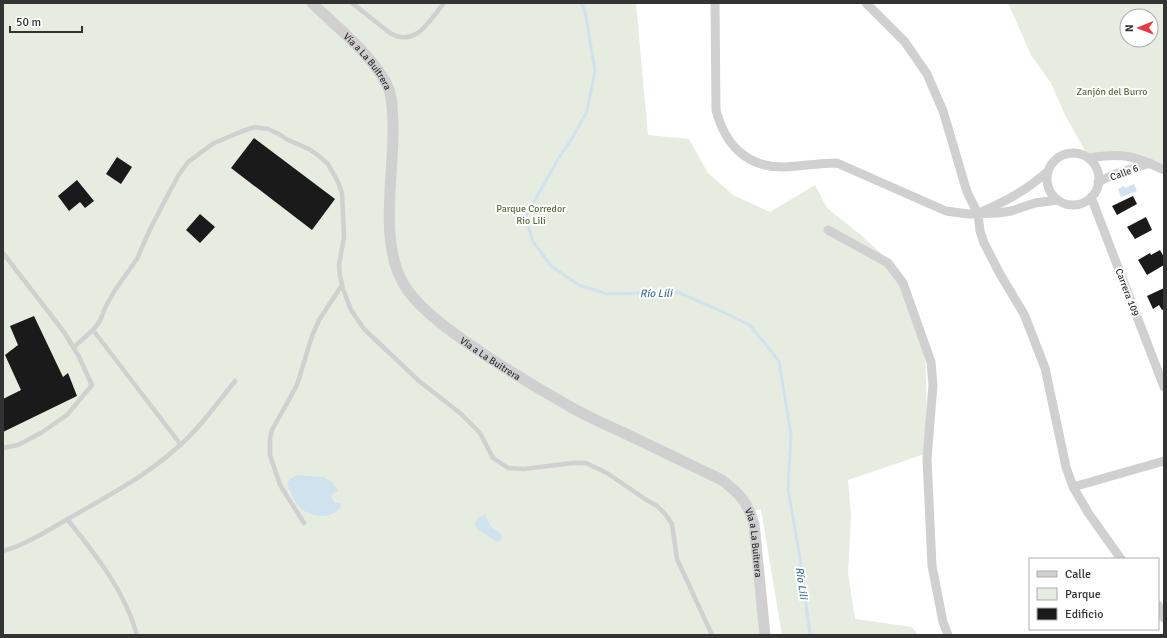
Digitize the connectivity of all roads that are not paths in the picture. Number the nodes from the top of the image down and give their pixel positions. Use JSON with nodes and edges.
{"nodes":[{"id":1,"x":312,"y":3,"type":"edge"},
{"id":2,"x":352,"y":3,"type":"edge"},
{"id":3,"x":444,"y":3,"type":"edge"},
{"id":4,"x":715,"y":3,"type":"edge"},
{"id":5,"x":866,"y":3,"type":"edge"},
{"id":6,"x":1089,"y":158,"type":"junction"},
{"id":7,"x":1150,"y":163,"type":"junction"},
{"id":8,"x":1164,"y":170,"type":"edge"},
{"id":9,"x":1048,"y":171,"type":"junction"},
{"id":10,"x":1098,"y":182,"type":"junction"},
{"id":11,"x":1091,"y":197,"type":"junction"},
{"id":12,"x":1058,"y":200,"type":"junction"},
{"id":13,"x":978,"y":214,"type":"junction"},
{"id":14,"x":828,"y":230,"type":"dead end"},
{"id":15,"x":3,"y":253,"type":"edge"},
{"id":16,"x":342,"y":284,"type":"junction"},
{"id":17,"x":93,"y":330,"type":"junction"},
{"id":18,"x":74,"y":348,"type":"junction"},
{"id":19,"x":236,"y":381,"type":"dead end"},
{"id":20,"x":1164,"y":387,"type":"edge"},
{"id":21,"x":181,"y":445,"type":"junction"},
{"id":22,"x":3,"y":448,"type":"edge"},
{"id":23,"x":1164,"y":461,"type":"edge"},
{"id":24,"x":1073,"y":487,"type":"junction"},
{"id":25,"x":67,"y":519,"type":"junction"},
{"id":26,"x":304,"y":523,"type":"dead end"},
{"id":27,"x":3,"y":551,"type":"edge"},
{"id":28,"x":1120,"y":558,"type":"edge"},
{"id":29,"x":1159,"y":607,"type":"edge"},
{"id":30,"x":1164,"y":618,"type":"edge"},
{"id":31,"x":137,"y":635,"type":"edge"},
{"id":32,"x":712,"y":635,"type":"edge"},
{"id":33,"x":765,"y":635,"type":"edge"},
{"id":34,"x":948,"y":635,"type":"edge"}],
"edges":[{"from":1,"to":33,"type":"street","name":"Vía a La Buitrera"},
{"from":2,"to":3,"type":"lane"},
{"from":4,"to":13,"type":"street"},
{"from":5,"to":13,"type":"street"},
{"from":6,"to":7,"type":"street","name":"Calle 6"},
{"from":6,"to":9,"type":"street"},
{"from":6,"to":10,"type":"street"},
{"from":7,"to":8,"type":"street","name":"Calle 6"},
{"from":7,"to":10,"type":"street","name":"Calle 6"},
{"from":9,"to":12,"type":"street"},
{"from":9,"to":13,"type":"street"},
{"from":10,"to":11,"type":"street"},
{"from":11,"to":12,"type":"street"},
{"from":11,"to":20,"type":"street","name":"Carrera 109"},
{"from":12,"to":13,"type":"street"},
{"from":13,"to":24,"type":"street"},
{"from":14,"to":34,"type":"street"},
{"from":15,"to":18,"type":"lane"},
{"from":16,"to":17,"type":"lane"},
{"from":16,"to":26,"type":"lane"},
{"from":16,"to":32,"type":"lane"},
{"from":17,"to":18,"type":"lane"},
{"from":17,"to":21,"type":"lane"},
{"from":18,"to":22,"type":"lane"},
{"from":19,"to":21,"type":"lane"},
{"from":21,"to":25,"type":"lane"},
{"from":23,"to":24,"type":"street"},
{"from":24,"to":28,"type":"street"},
{"from":25,"to":27,"type":"lane"},
{"from":25,"to":31,"type":"lane"},
{"from":29,"to":30,"type":"street"}]}
